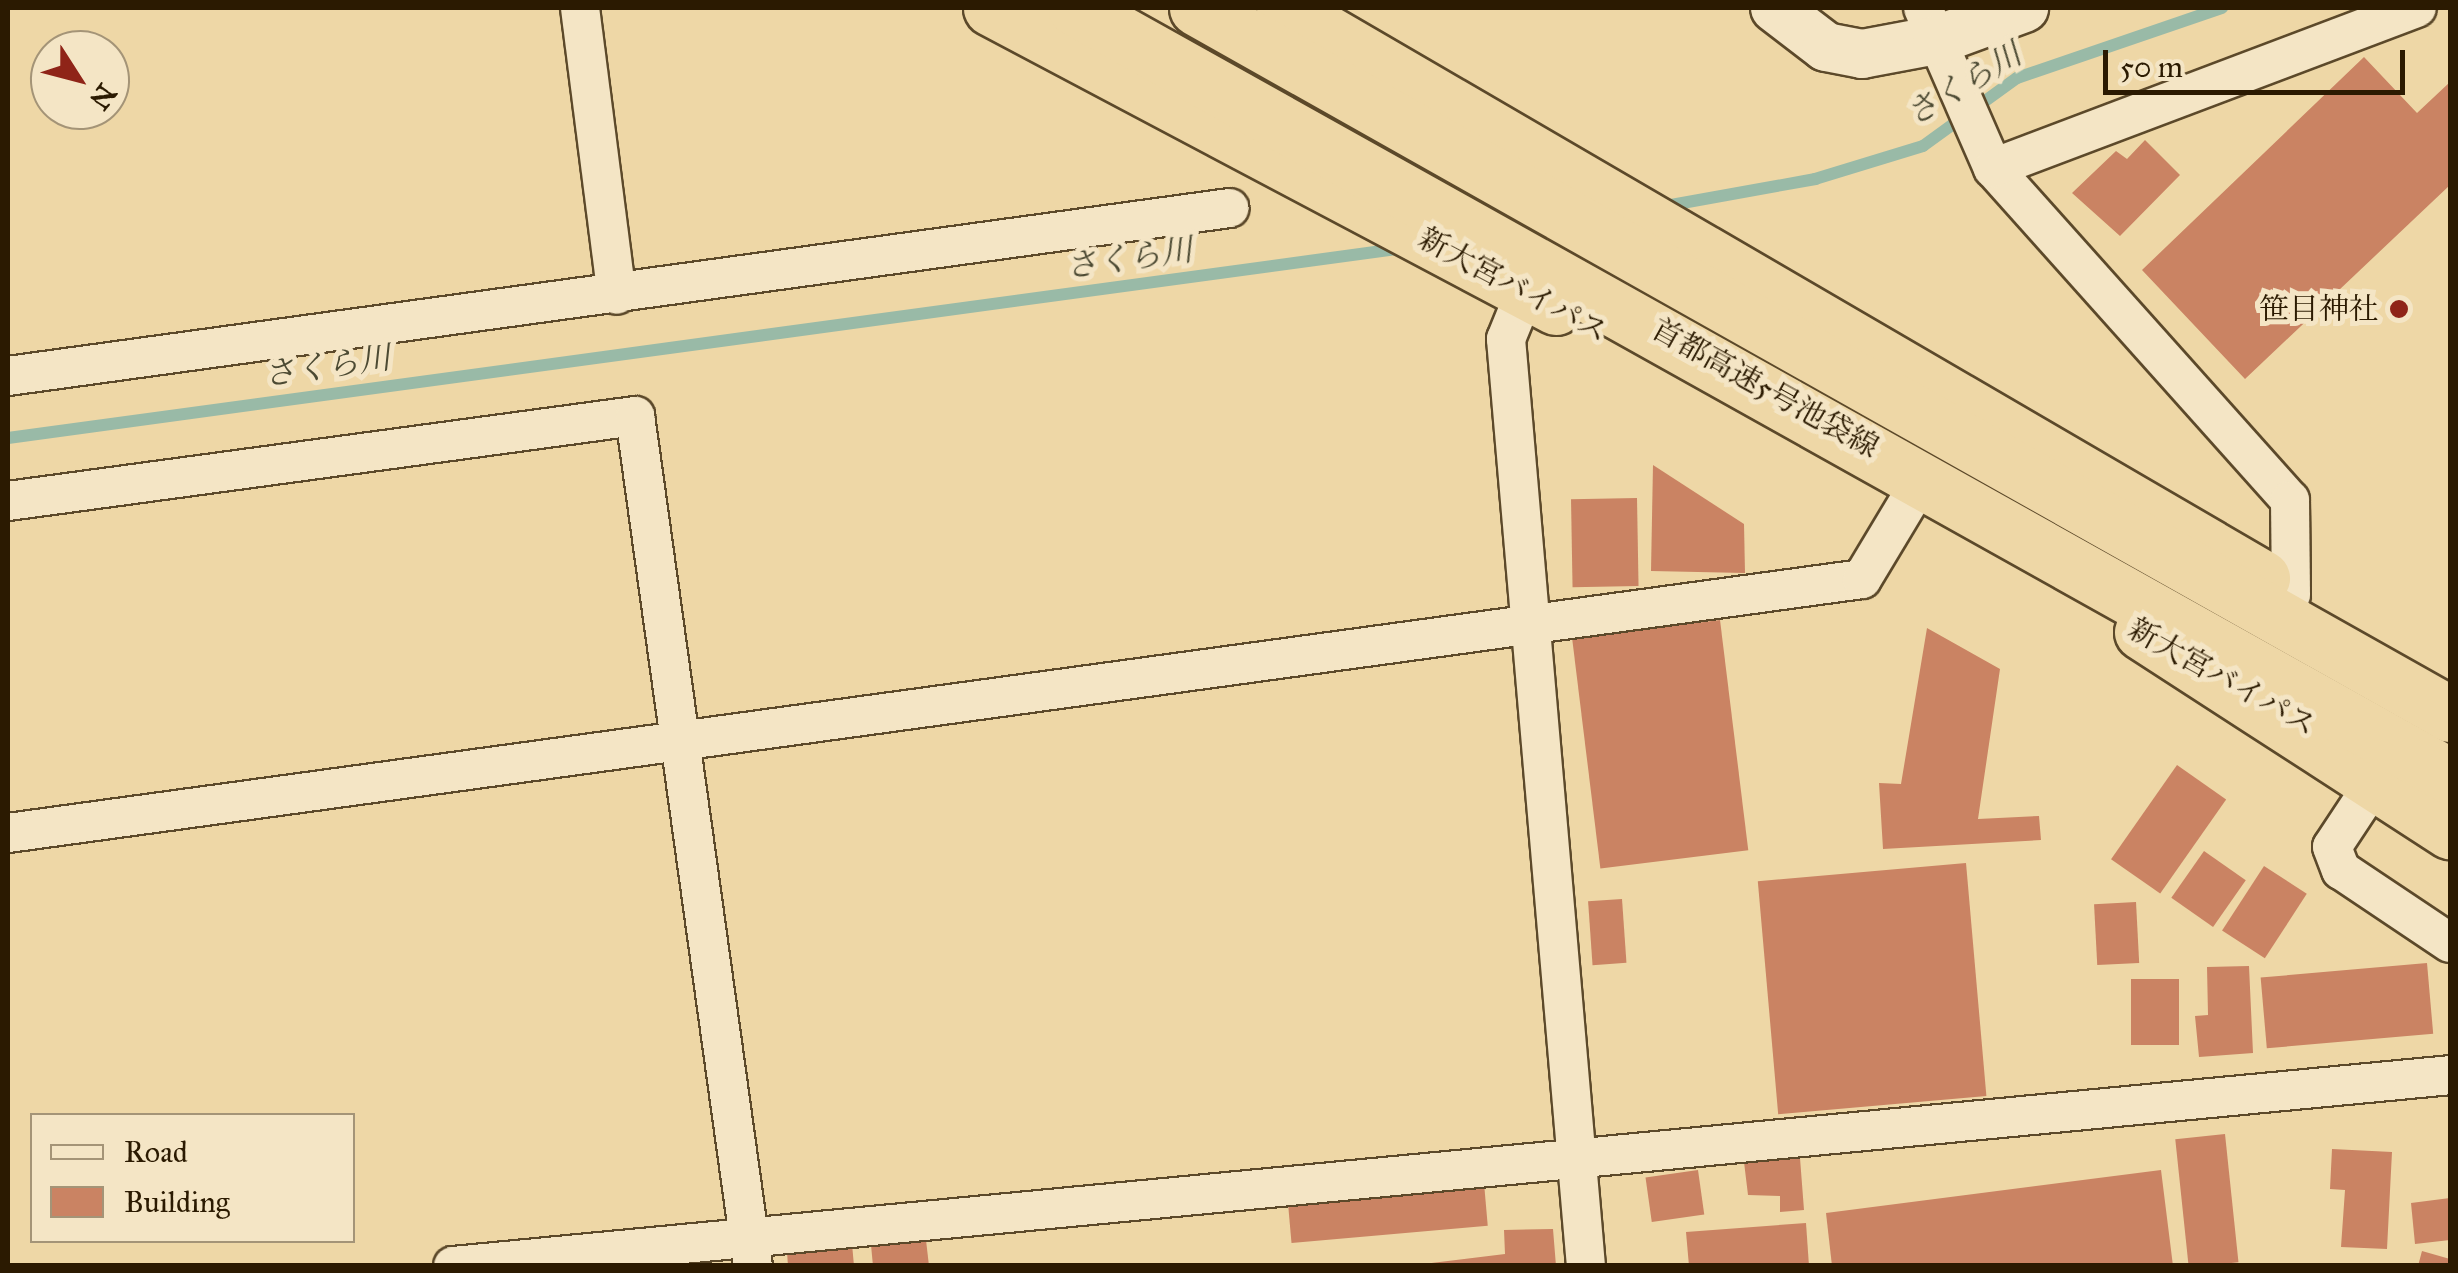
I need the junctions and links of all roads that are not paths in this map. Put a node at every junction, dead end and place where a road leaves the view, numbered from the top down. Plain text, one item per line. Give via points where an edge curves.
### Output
1 (580, 8) edge
2 (992, 8) edge
3 (1075, 8) edge
4 (1198, 8) edge
5 (1284, 8) edge
6 (1775, 8) edge
7 (2024, 8) edge
8 (2418, 8) edge
9 (1930, 24) edge
10 (1986, 152) junction
11 (1228, 208) dead end
12 (1526, 290) junction
13 (617, 295) junction
14 (8, 376) edge
15 (8, 501) edge
16 (1907, 504) junction
17 (2291, 594) junction
18 (1531, 624) junction
19 (2142, 632) junction
20 (2450, 687) edge
21 (2450, 714) edge
22 (682, 740) junction
23 (2450, 776) edge
24 (2373, 786) junction
25 (2450, 803) edge
26 (2450, 831) edge
27 (8, 834) edge
28 (2450, 943) edge
29 (2450, 1075) edge
30 (1578, 1160) junction
31 (751, 1252) edge
32 (453, 1266) edge
33 (1586, 1266) edge

1 - 13 street
2 - 12 highway, 新大宮バイパス
3 - 23 highway, 首都高速5号池袋線
4 - 21 highway, 首都高速5号池袋線
5 - 17 highway
6 - 9 street via 1844,53
7 - 9 street
8 - 10 street
9 - 10 street
10 - 17 street via 2290,500
11 - 13 street
12 - 16 highway, 新大宮バイパス
12 - 18 street via 1506,339
13 - 14 street
15 - 22 street via 634,416
16 - 18 street via 1862,579
16 - 19 highway, 新大宮バイパス
17 - 20 highway
18 - 22 street
18 - 30 street
19 - 24 highway
19 - 25 highway, 新大宮バイパス
22 - 27 street
22 - 31 street
24 - 26 highway
24 - 28 street via 2332,848 2340,870
29 - 30 street
30 - 31 street
30 - 33 street
31 - 32 street

